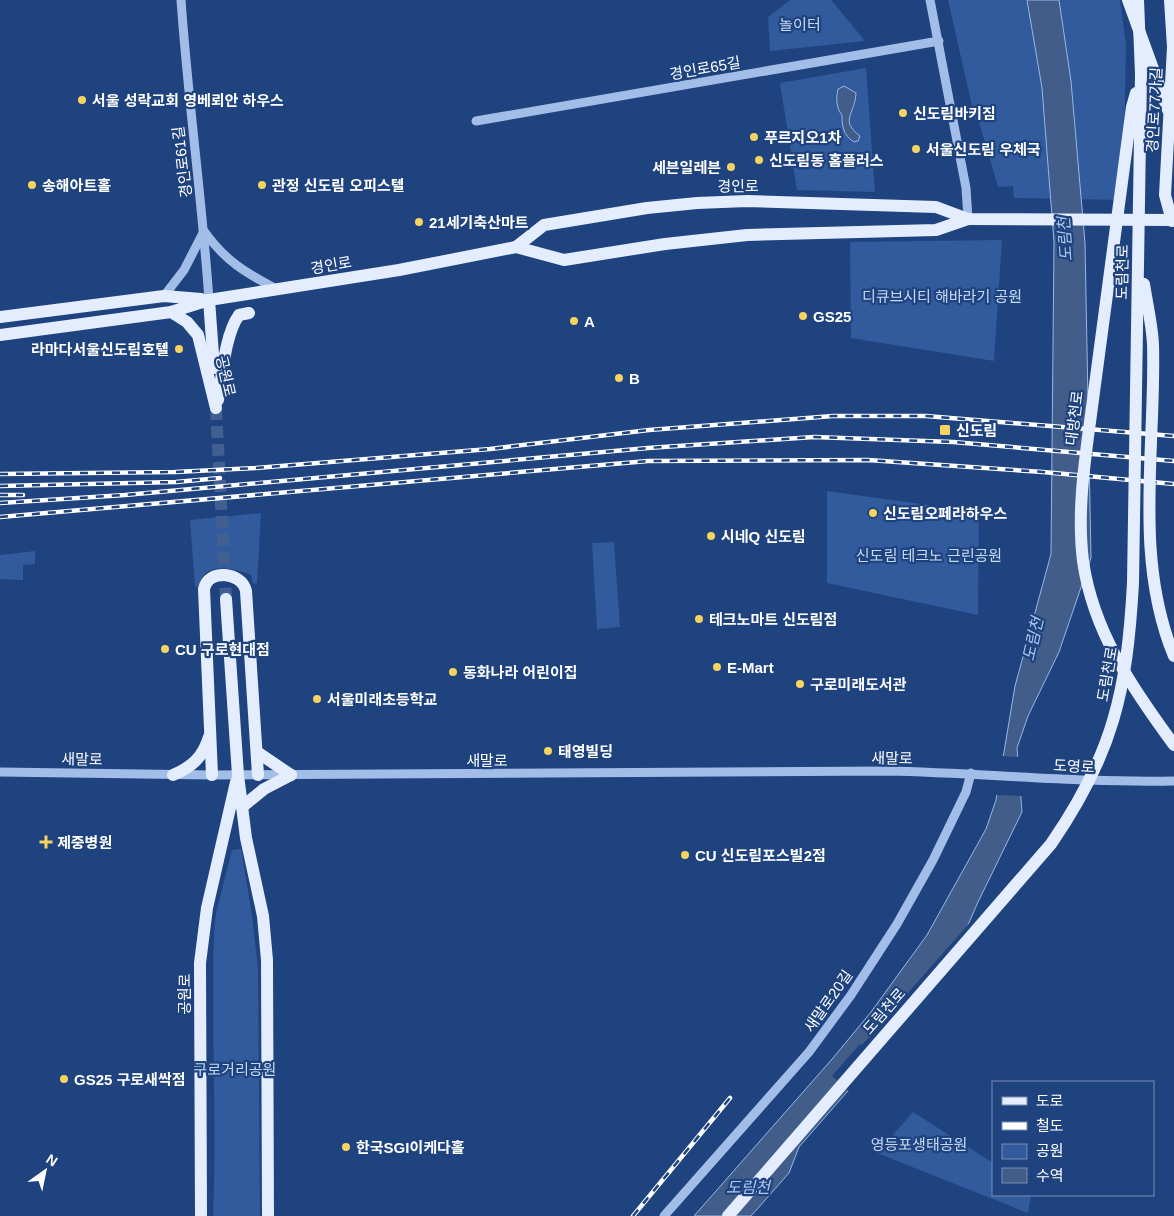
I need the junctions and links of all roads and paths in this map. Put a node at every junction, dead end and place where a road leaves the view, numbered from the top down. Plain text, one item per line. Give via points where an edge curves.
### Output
1 (181, 0) edge
2 (930, 0) edge
3 (1128, 0) edge
4 (1138, 0) edge
5 (1170, 0) edge
6 (939, 42) junction
7 (1141, 74) junction
8 (1170, 115) junction
9 (476, 121) dead end
10 (1174, 219) edge
11 (968, 220) junction
12 (204, 230) junction
13 (516, 247) junction
14 (1139, 247) junction
15 (278, 290) junction
16 (164, 296) junction
17 (209, 300) junction
18 (171, 312) junction
19 (249, 313) dead end
20 (0, 317) edge
21 (0, 335) edge
22 (216, 408) junction
23 (226, 598) tunnel mouth
24 (1174, 656) edge
25 (211, 732) junction
26 (1174, 745) edge
27 (257, 752) junction
28 (0, 772) edge
29 (972, 773) junction
30 (174, 774) junction
31 (212, 775) junction
32 (238, 775) junction
33 (258, 775) junction
34 (291, 775) junction
35 (1174, 781) edge
36 (242, 807) junction
37 (202, 1216) edge
38 (268, 1216) edge
39 (664, 1216) edge
40 (728, 1216) edge

1 - 12 street, 경인로61길
2 - 6 street
3 - 8 main road
4 - 7 main road, 도림천로, bridge
5 - 8 main road, 경인로77가길 via 1173,47
6 - 9 street, 경인로65길
6 - 11 street via 966,188
7 - 14 main road, 도림천로, bridge
7 - 26 main road, 대방천로, bridge via 1132,107 1080,520 1083,562 1107,642 1123,672
8 - 10 main road, 경인로77가길 via 1165,194
10 - 11 main road, 경인로, bridge
11 - 13 main road, 경인로 via 936,230 747,235 564,260
11 - 13 main road, 경인로 via 936,207 747,201 697,203 544,225
12 - 15 street via 230,262
12 - 16 street via 184,270
12 - 17 street, 경인로61길
13 - 15 main road, 경인로
14 - 24 main road, bridge via 1153,343 1151,548 1154,584
14 - 40 main road, 도림천로, bridge via 1130,634 1122,691 1105,749 1078,806 1051,844
15 - 17 main road, 경인로
16 - 17 main road, 경인로
16 - 20 main road, 경인로
17 - 18 main road, 경인로
17 - 22 main road
18 - 21 main road, 경인로
18 - 22 main road, 공원로 via 187,322 198,335
19 - 22 main road via 239,315 227,339
23 - 32 main road, 공원로
25 - 27 main road via 204,589 211,579 230,575 241,581 246,591
25 - 30 main road via 199,758 190,767
25 - 31 main road
27 - 33 main road
27 - 34 main road
28 - 30 street, 새말로
29 - 34 street, 새말로
29 - 35 street, 도영로 via 1091,782
29 - 39 street, 새말로20길 via 933,860 851,995 809,1052
30 - 31 street, 새말로
31 - 32 street, 새말로
32 - 33 street, 새말로
32 - 36 main road, 공원로
32 - 37 main road, 공원로 via 202,936
33 - 34 street, 새말로
34 - 36 main road via 264,789
36 - 38 main road, 공원로 via 263,916 267,960

